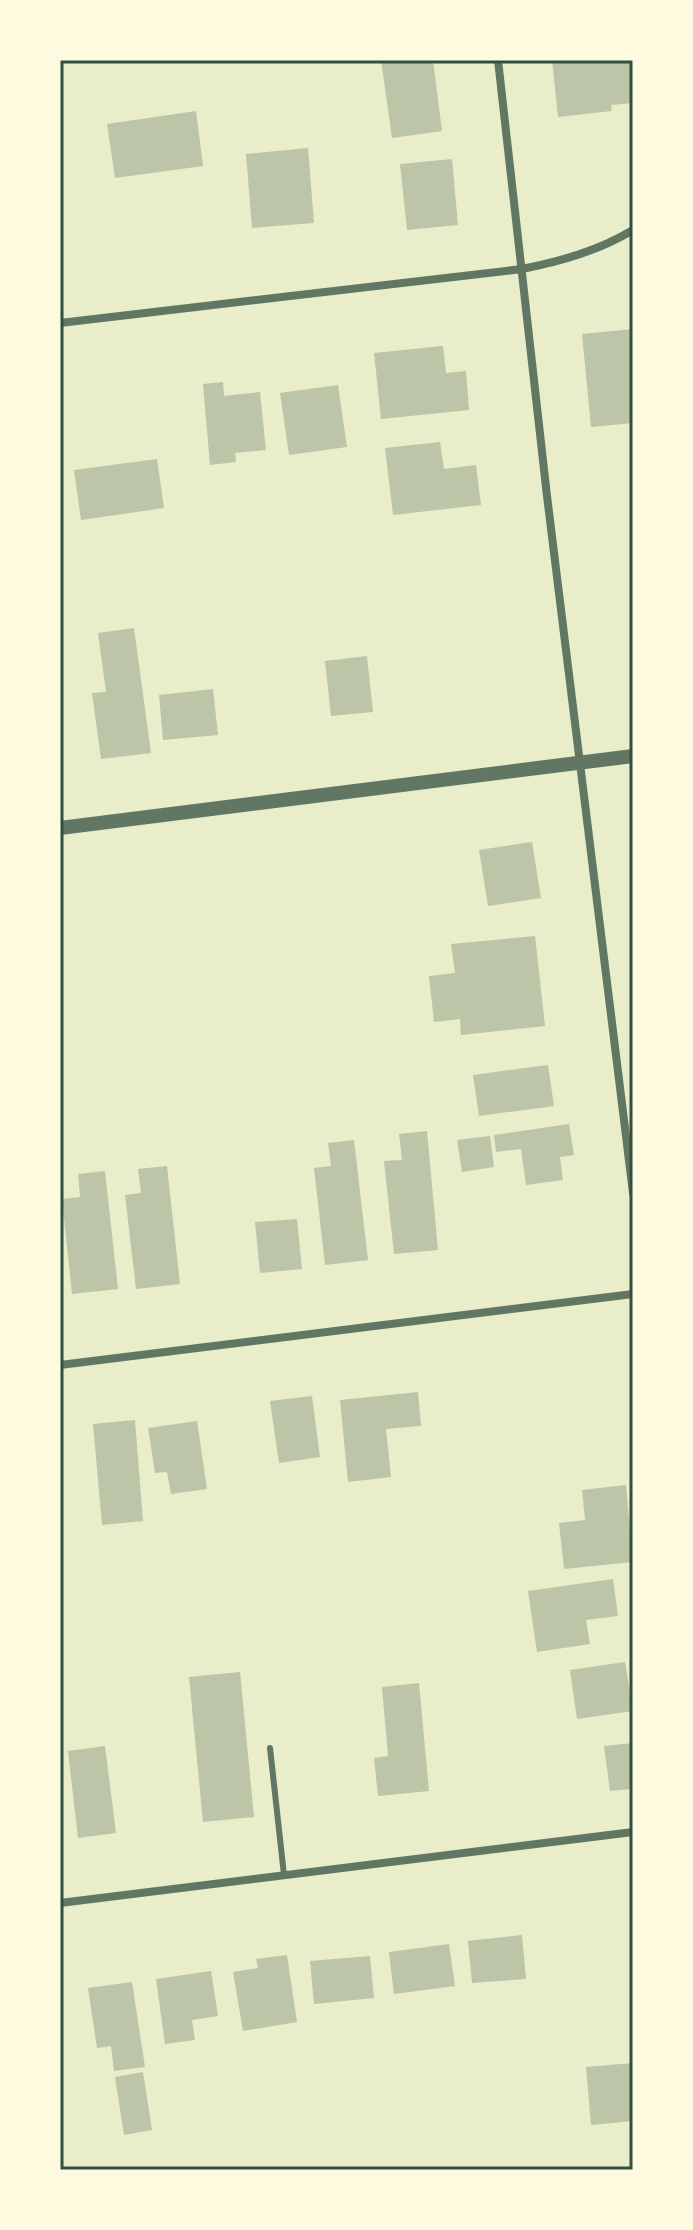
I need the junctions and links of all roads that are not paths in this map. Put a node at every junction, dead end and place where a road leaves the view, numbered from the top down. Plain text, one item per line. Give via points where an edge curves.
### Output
1 (498, 60) edge
2 (633, 230) edge
3 (522, 269) junction
4 (60, 323) edge
5 (633, 756) edge
6 (581, 763) junction
7 (60, 828) edge
8 (633, 1193) edge
9 (633, 1294) edge
10 (60, 1365) edge
11 (270, 1748) dead end
12 (633, 1832) edge
13 (284, 1875) junction
14 (60, 1903) edge

1 - 3 street
2 - 3 street via 592,251
3 - 4 street
3 - 6 street
5 - 6 street
6 - 7 street
6 - 8 street
9 - 10 street
11 - 13 lane
12 - 13 street
13 - 14 street

